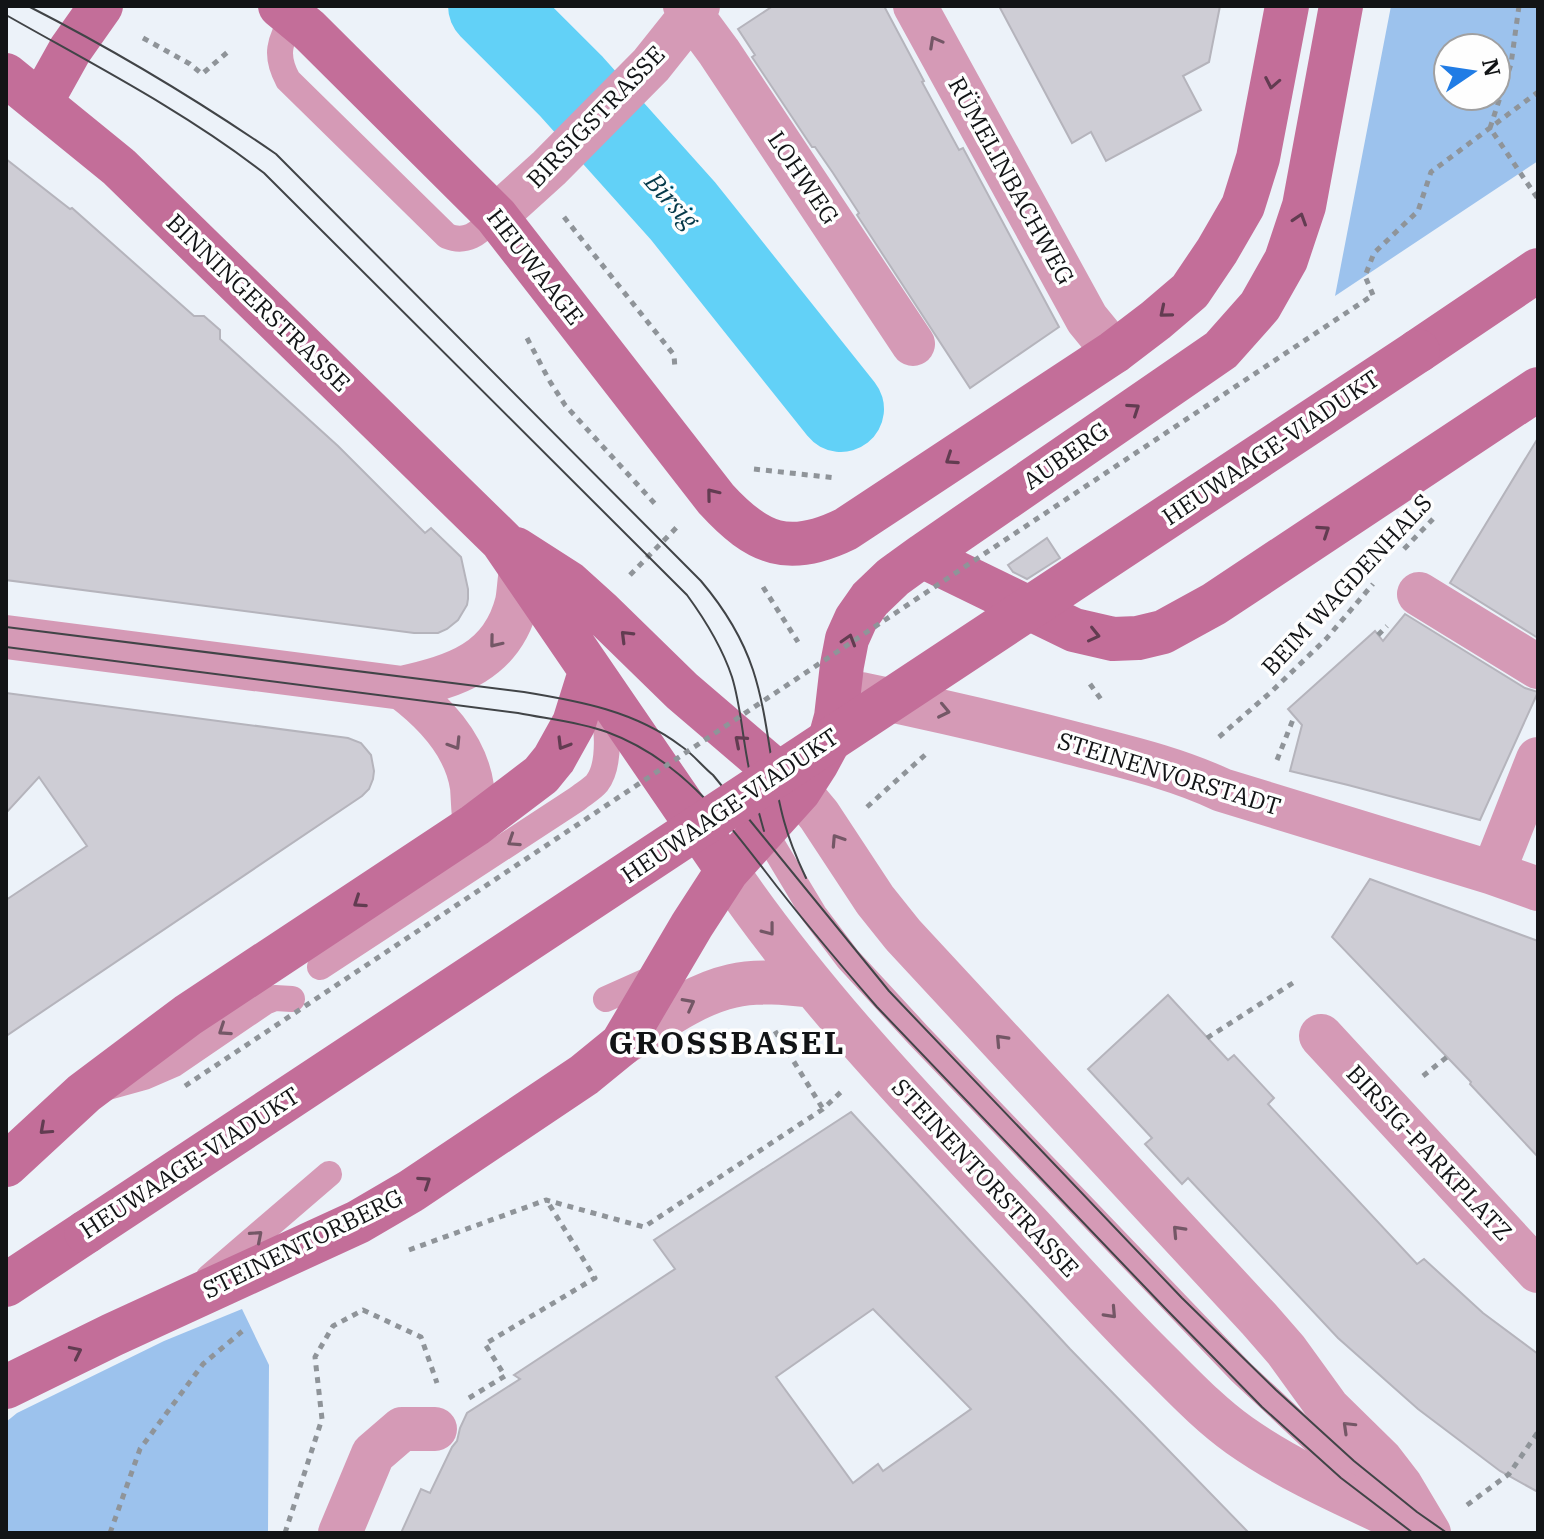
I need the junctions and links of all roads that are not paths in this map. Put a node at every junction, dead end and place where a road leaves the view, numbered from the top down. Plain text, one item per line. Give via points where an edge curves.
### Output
1 (101, 6) edge
2 (915, 6) edge
3 (1287, 6) edge
4 (1341, 6) edge
5 (691, 9) edge
6 (286, 11) edge
7 (6, 75) edge
8 (41, 102) junction
9 (496, 216) junction
10 (1538, 270) edge
11 (913, 344) dead end
12 (1114, 352) junction
13 (1538, 389) edge
14 (512, 556) junction
15 (922, 556) junction
16 (1419, 594) dead end
17 (6, 637) edge
18 (1538, 667) edge
19 (590, 672) junction
20 (826, 674) junction
21 (402, 688) junction
22 (632, 728) joint
23 (1538, 759) edge
24 (799, 791) junction
25 (475, 825) junction
26 (764, 831) junction
27 (727, 871) junction
28 (1493, 873) junction
29 (1538, 889) edge
30 (320, 967) dead end
31 (662, 974) junction
32 (813, 986) junction
33 (292, 999) dead end
34 (606, 999) dead end
35 (1321, 1036) dead end
36 (622, 1044) junction
37 (84, 1093) junction
38 (6, 1165) edge
39 (329, 1174) dead end
40 (42, 1261) junction
41 (1538, 1271) edge
42 (6, 1285) edge
43 (176, 1305) junction
44 (6, 1309) edge
45 (6, 1387) edge
46 (438, 1410) road end
47 (1436, 1527) edge
48 (340, 1533) edge

1 - 8 main road
12 -> 2 street, RÜMELINBACHWEG via 1087,319
3 -> 12 main road via 1258,158 1243,206 1190,291
15 -> 4 main road, AUBERG via 1221,350 1260,306 1286,260 1304,206
5 - 9 street, BIRSIGSTRASSE via 651,65
5 - 11 street, LOHWEG
6 - 9 main road, HEUWAAGE
7 - 8 main road, BINNINGERSTRASSE
8 - 14 main road, BINNINGERSTRASSE via 119,167
12 -> 9 main road, HEUWAAGE via 846,529 807,544 773,542 716,499
10 - 40 main road, HEUWAAGE-VIADUKT, bridge
15 -> 13 main road via 1074,630 1113,639 1163,632 1214,604
14 - 19 main road, BINNINGERSTRASSE
14 -> 21 street via 517,602 501,638 474,664
24 -> 14 main road, BINNINGERSTRASSE via 682,691 569,583 537,561
20 -> 15 main road, AUBERG via 842,665 847,639 870,599
16 - 18 street
17 - 21 street
19 - 22 main road, BINNINGERSTRASSE
19 -> 25 main road via 574,723 554,759
19 -> 30 lane via 607,732 597,783
20 - 24 main road, AUBERG via 836,717 830,739
20 -> 28 street, STEINENVORSTADT via 1179,772
21 -> 25 street via 433,714 463,757
22 - 27 main road, STEINENTORSTRASSE
23 - 28 street
24 - 26 main road, AUBERG
47 -> 24 street via 1381,1460 1328,1408 1259,1319 903,935
25 -> 37 main road via 188,1015
26 - 27 main road, AUBERG
26 - 47 lane via 848,959 1241,1372 1317,1443
27 - 31 main road, STEINENTORBERG
27 -> 32 street, STEINENTORSTRASSE
28 - 29 street, STEINENVORSTADT
31 - 34 lane
31 - 36 main road, STEINENTORBERG
36 -> 32 street, STEINENTORBERG via 686,1005 730,986
32 -> 47 street, STEINENTORSTRASSE via 875,1060 1202,1405 1298,1472
33 -> 37 lane via 265,1002 174,1064
35 - 41 street, BIRSIG-PARKPLATZ
43 -> 36 main road, STEINENTORBERG via 358,1222 411,1191
37 -> 38 main road
43 -> 39 lane
40 - 42 main road, HEUWAAGE-VIADUKT
40 - 44 main road
45 -> 43 main road, STEINENTORBERG
46 - 48 street via 402,1429 373,1454

